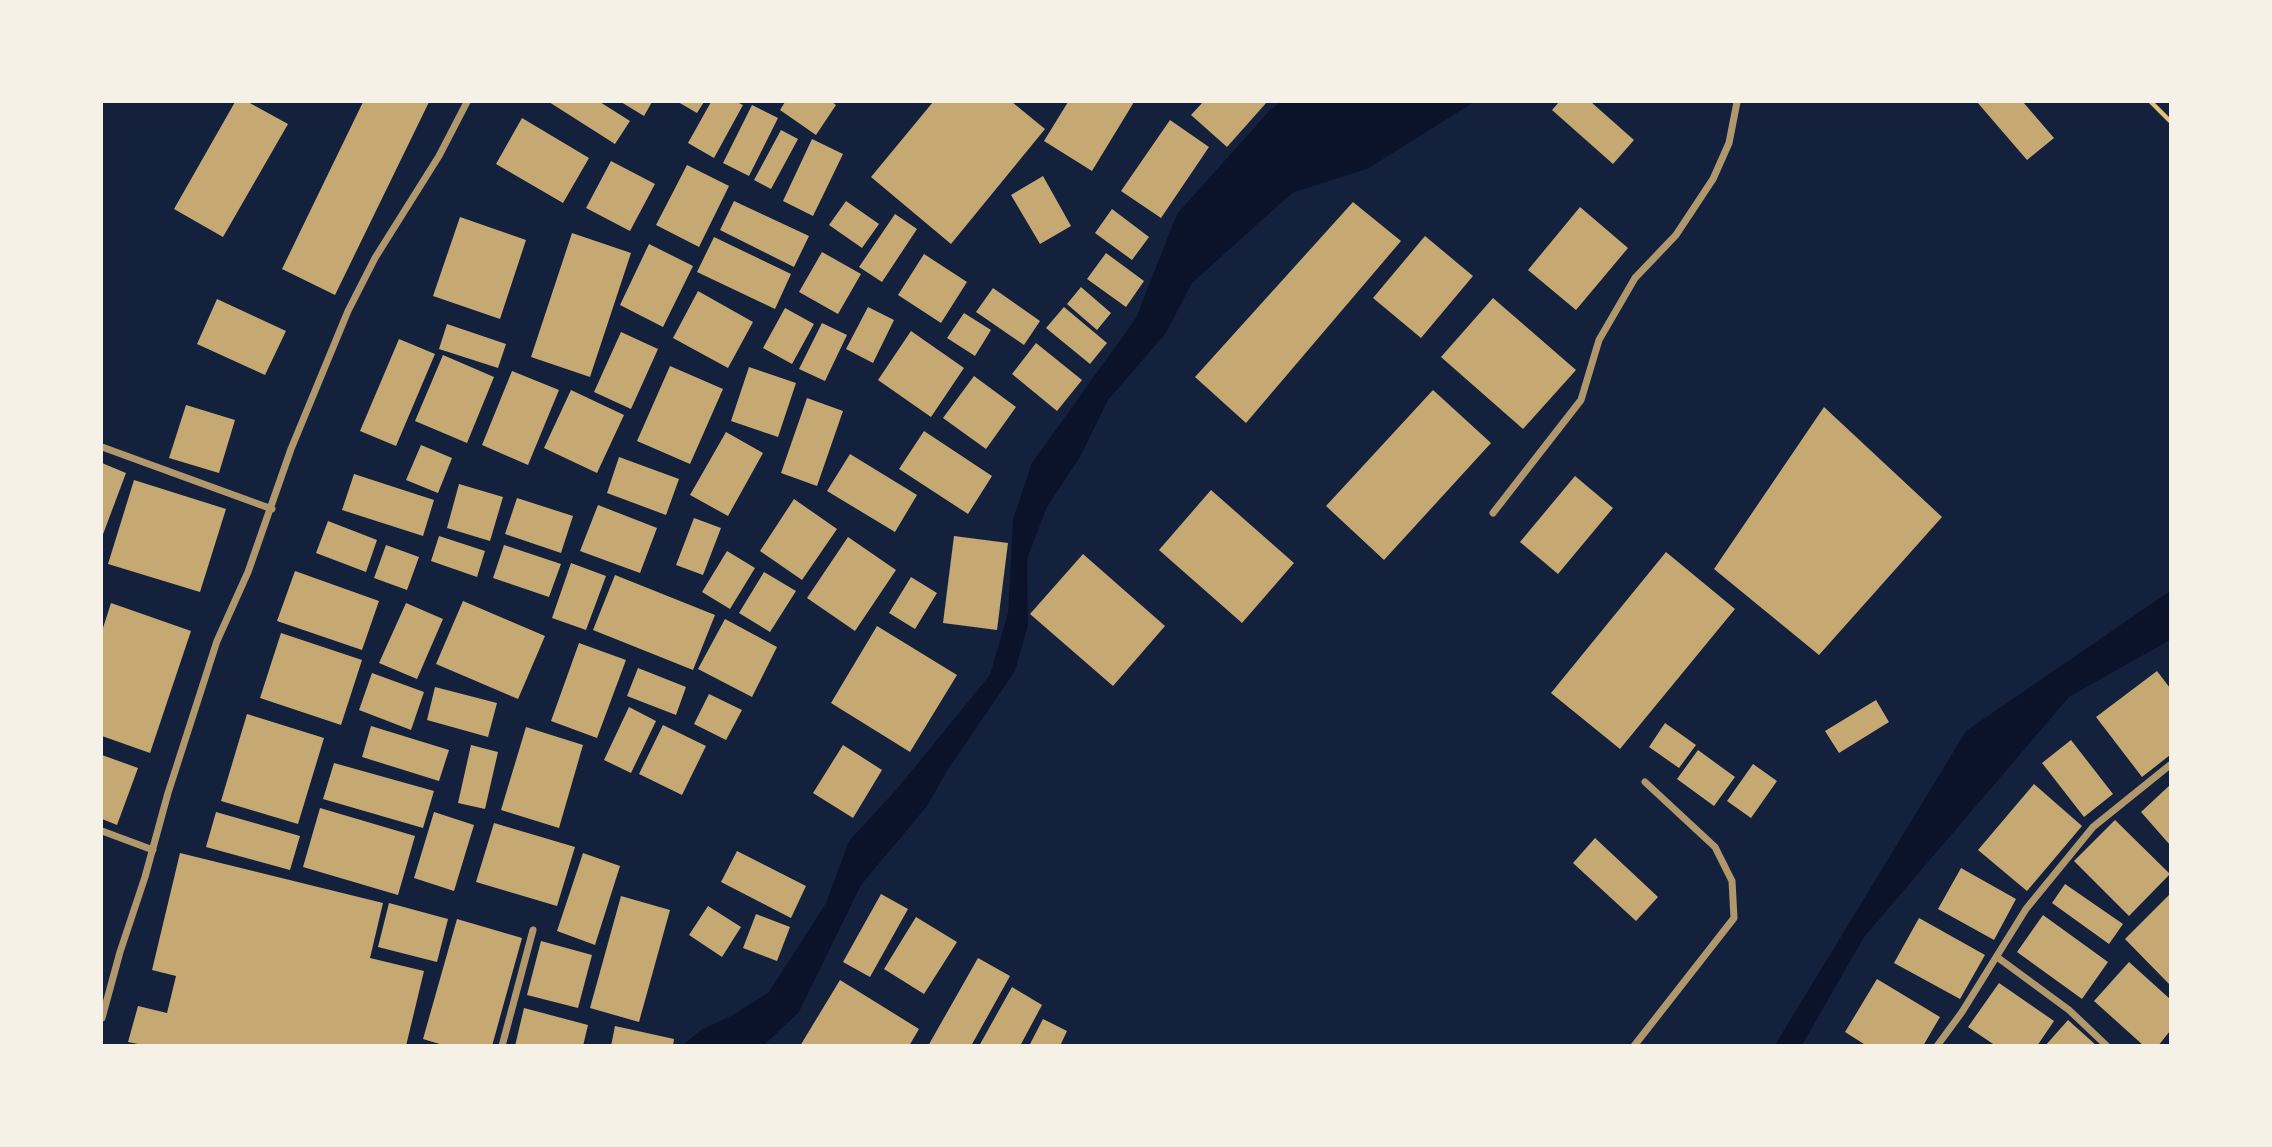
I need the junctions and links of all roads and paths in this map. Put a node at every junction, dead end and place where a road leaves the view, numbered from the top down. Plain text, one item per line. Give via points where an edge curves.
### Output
1 (467, 102) edge
2 (1737, 102) edge
3 (2151, 102) edge
4 (2171, 121) edge
5 (102, 447) edge
6 (272, 509) junction
7 (1493, 513) dead end
8 (2171, 765) edge
9 (1645, 782) dead end
10 (102, 831) edge
11 (153, 850) junction
12 (533, 930) dead end
13 (1997, 957) junction
14 (102, 1018) edge
15 (502, 1045) edge
16 (1634, 1045) edge
17 (1937, 1045) edge
18 (2107, 1045) edge

1 - 6 street via 348,312 291,449
2 - 7 street via 1729,143 1713,179 1676,235 1635,278 1599,340 1581,400
3 - 4 path
5 - 6 street
6 - 11 street via 217,641
8 - 13 street via 2093,827 2026,909
9 - 16 street via 1715,846 1732,881 1734,918
10 - 11 street
11 - 14 street
12 - 15 street
13 - 17 street
13 - 18 street via 2069,1010

